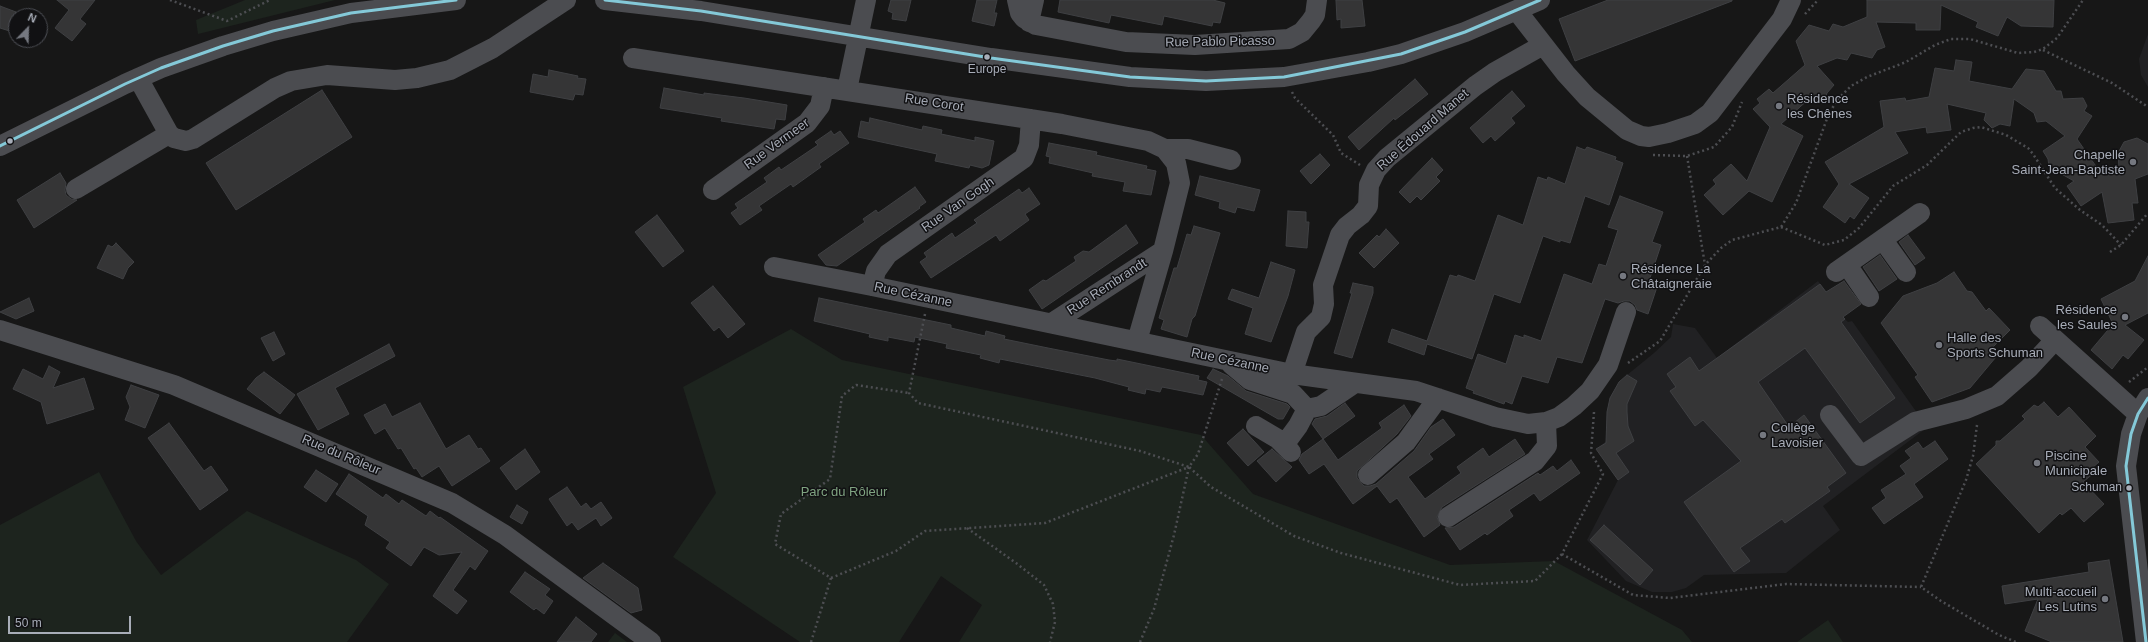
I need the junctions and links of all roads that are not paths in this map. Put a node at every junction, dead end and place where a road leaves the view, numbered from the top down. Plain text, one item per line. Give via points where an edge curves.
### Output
1 (456, 0) edge
2 (566, 0) edge
3 (605, 0) edge
4 (866, 0) edge
5 (1017, 0) edge
6 (1034, 0) edge
7 (1318, 0) edge
8 (1540, 0) edge
9 (1791, 0) edge
10 (1517, 11) junction
11 (1029, 22) junction
12 (858, 37) junction
13 (1543, 44) junction
14 (633, 58) dead end
15 (138, 78) junction
16 (824, 86) junction
17 (847, 90) junction
18 (1031, 119) junction
19 (169, 134) junction
20 (0, 146) edge
21 (1165, 149) junction
22 (1232, 160) dead end
23 (76, 189) dead end
24 (713, 190) dead end
25 (1920, 213) dead end
26 (1883, 240) junction
27 (1163, 251) junction
28 (774, 267) dead end
29 (1906, 272) dead end
30 (872, 286) junction
31 (1869, 297) dead end
32 (1626, 312) dead end
33 (1052, 323) junction
34 (2040, 326) dead end
35 (0, 330) edge
36 (2055, 340) junction
37 (1137, 341) junction
38 (1228, 361) junction
39 (1292, 374) junction
40 (1355, 383) junction
41 (1438, 398) junction
42 (2143, 406) edge
43 (1307, 409) junction
44 (1830, 415) dead end
45 (1546, 422) junction
46 (1256, 426) dead end
47 (1368, 475) dead end
48 (1448, 517) dead end
49 (2145, 602) edge
50 (651, 642) edge
51 (2146, 642) edge

1 - 15 street via 380,8 306,23 212,49
2 - 19 street via 493,48 450,70 395,80 308,76 283,84 193,139 180,140
3 - 12 street via 701,11
4 - 12 street
5 - 11 street via 1020,13
6 - 11 street
7 - 11 street, Rue Pablo Picasso via 1315,15 1308,26 1298,35 1282,41 1206,45 1137,43 1044,27
8 - 10 street
9 - 13 street via 1782,19 1710,113 1695,124 1660,136 1641,136 1628,130 1579,89
10 - 12 street via 1401,54 1351,66 1284,77 1206,81 1130,77
10 - 13 street
12 - 17 street
13 - 39 street, Rue Édouard Manet via 1475,86 1387,158 1373,174 1369,185 1368,206 1340,235 1323,285 1324,304 1321,317 1306,332
14 - 16 street, Rue Corot
15 - 19 street
15 - 20 street
16 - 17 street, Rue Corot
16 - 24 street, Rue Vermeer via 820,106 807,123
17 - 18 street, Rue Corot
18 - 21 street, Rue Corot via 1135,138
18 - 30 street, Rue Van Gogh via 1029,145 1024,158 888,254 876,271
19 - 23 street
21 - 22 street, Rue Corot via 1188,149
21 - 27 street, Rue Rembrandt via 1176,163 1180,177
25 - 26 street
26 - 29 street
26 - 31 street via 1842,269
27 - 33 street, Rue Rembrandt
27 - 37 street, Rue Rembrandt
28 - 30 street, Rue Cézanne
30 - 33 street, Rue Cézanne
32 - 45 street, Rue Cézanne via 1610,360 1596,384 1566,412
33 - 37 street, Rue Cézanne
34 - 36 street
35 - 50 street, Rue du Rôleur via 174,385 441,498 478,517 505,535
36 - 42 street via 2115,394
36 - 44 street via 2005,390 1979,404 1915,422 1861,456
37 - 38 street, Rue Cézanne
38 - 39 street, Rue Cézanne
38 - 43 street via 1250,380 1293,394
39 - 40 street, Rue Cézanne
40 - 41 street, Rue Cézanne via 1395,387
40 - 43 street via 1321,406
41 - 45 street, Rue Cézanne via 1518,423
41 - 47 street via 1406,442
42 - 49 street via 2128,445 2126,466
43 - 46 street via 1287,449 1274,436
45 - 48 street via 1547,446 1535,461
49 - 51 street

